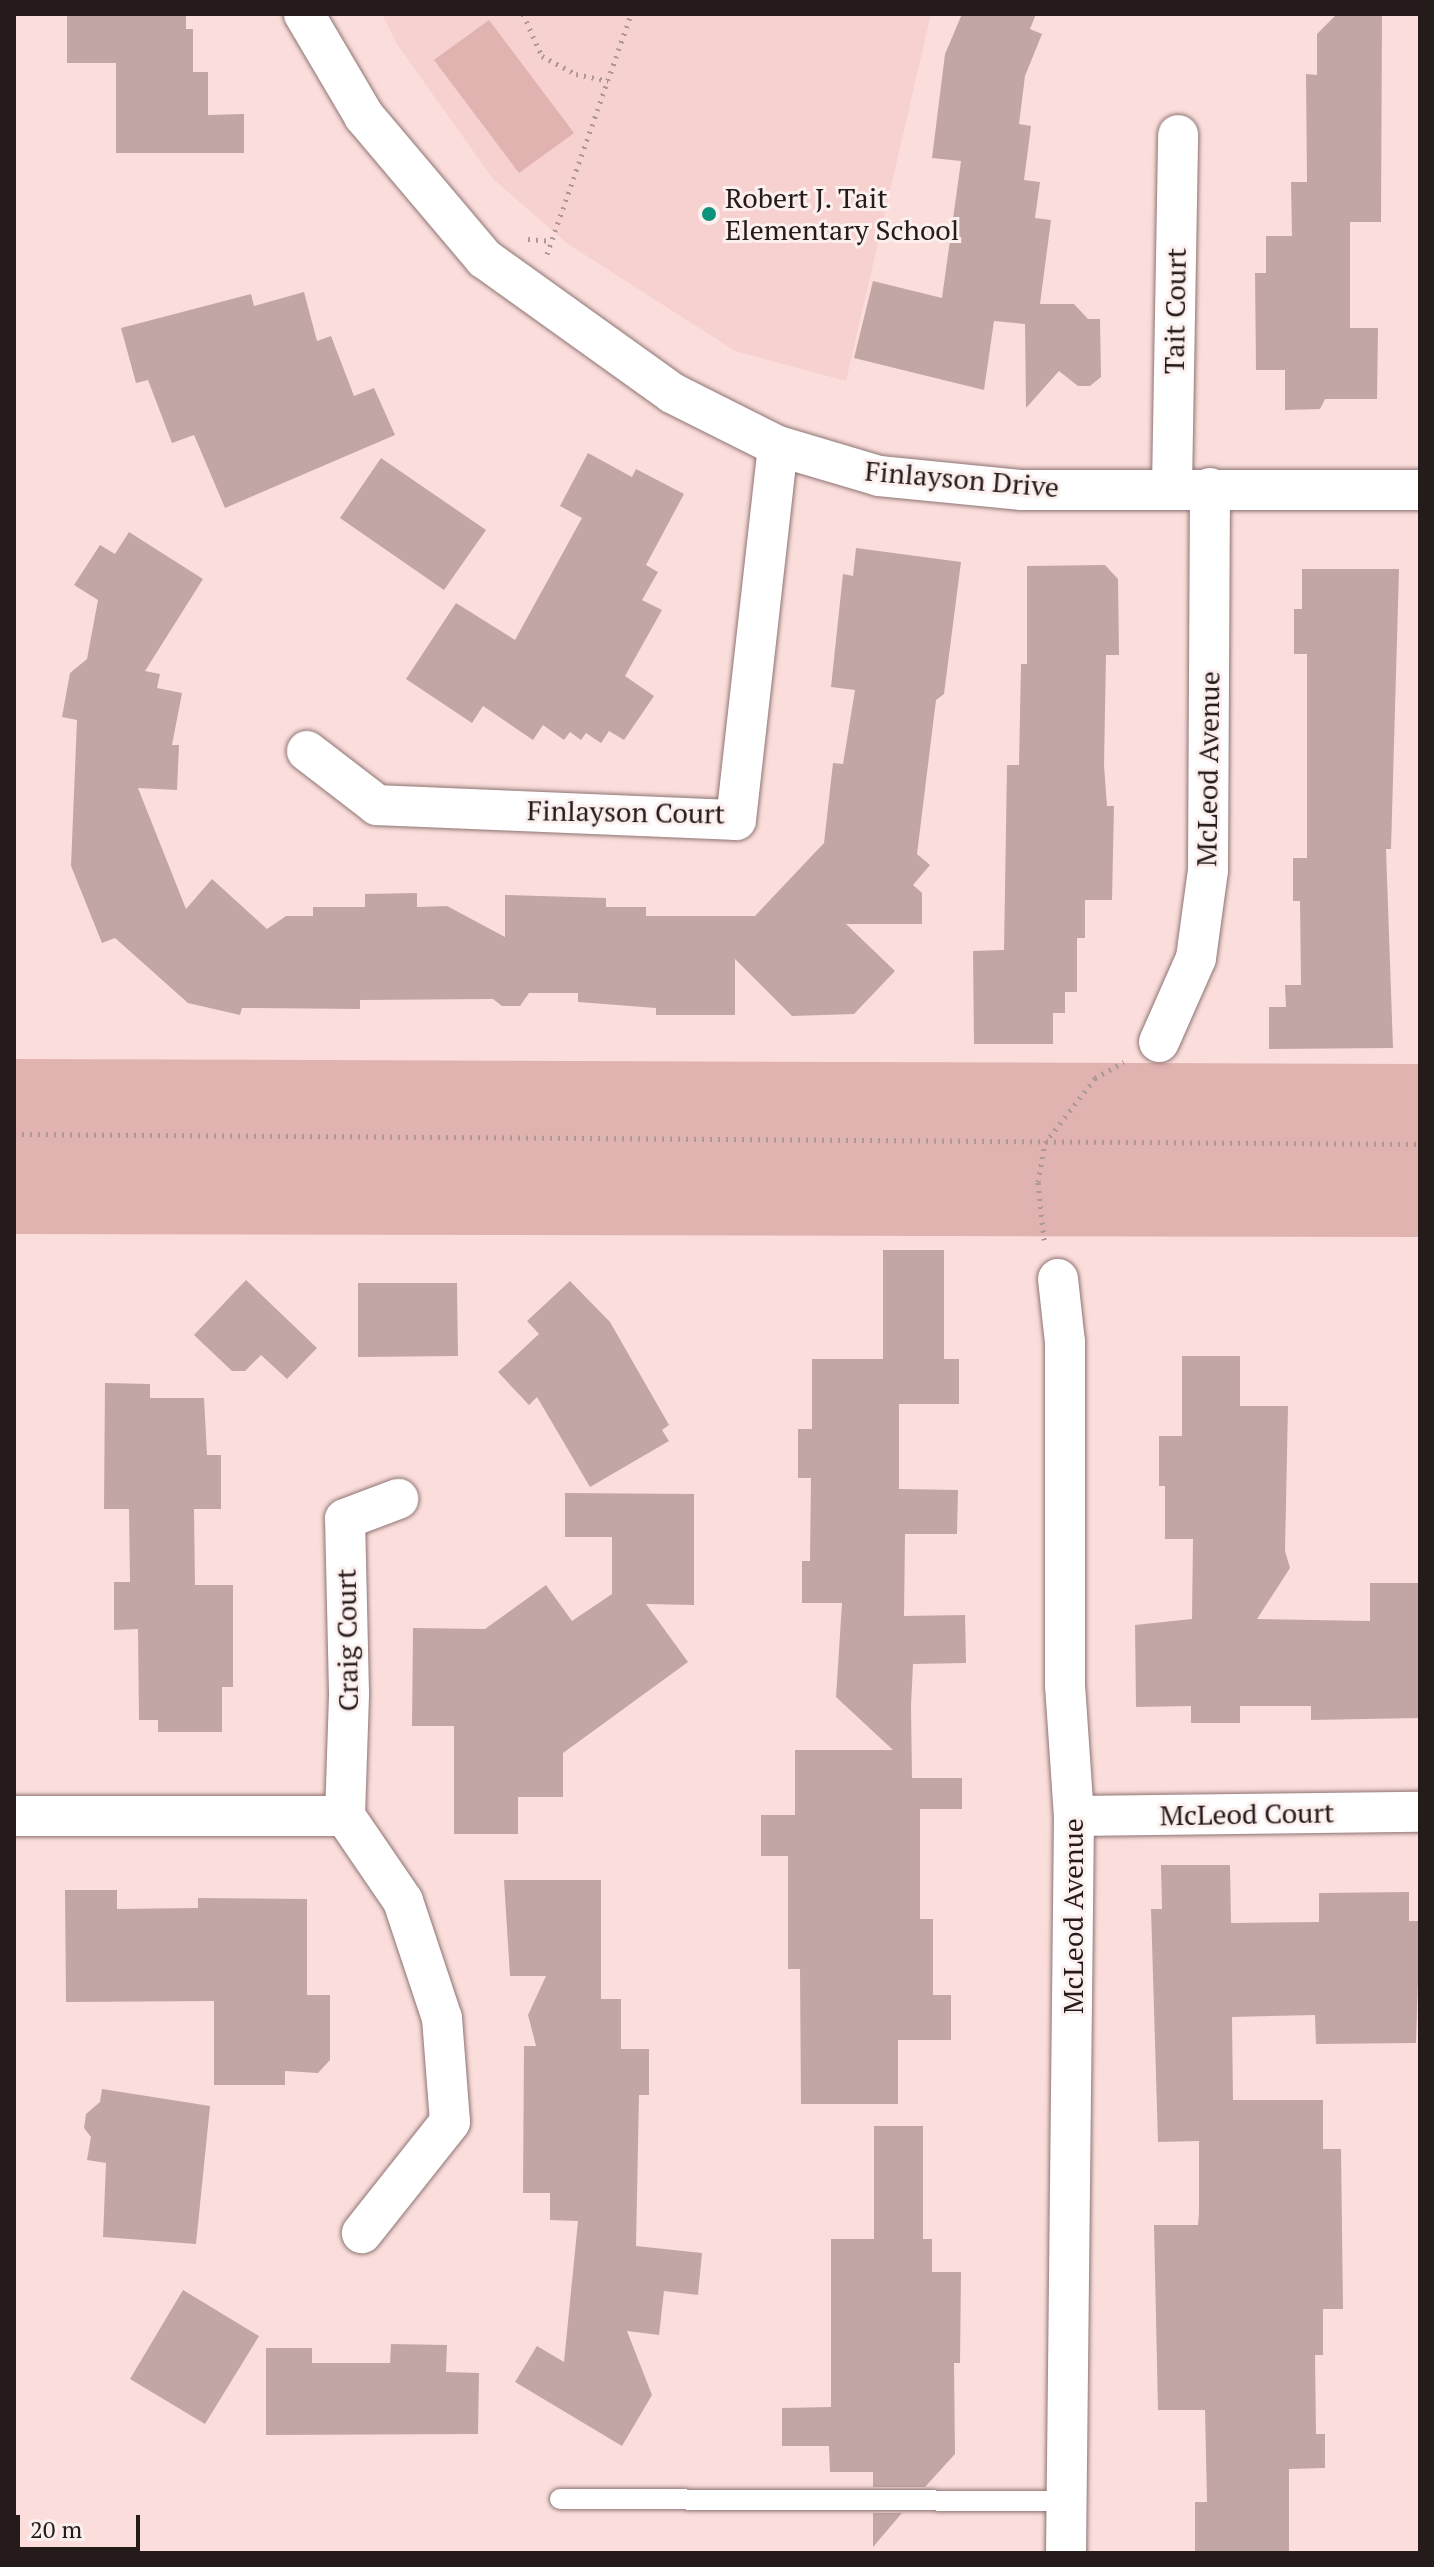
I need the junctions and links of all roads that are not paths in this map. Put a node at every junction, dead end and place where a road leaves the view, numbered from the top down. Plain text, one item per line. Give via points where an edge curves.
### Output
1 (304, 14) edge
2 (1178, 135) dead end
3 (778, 446) junction
4 (1191, 487) junction
5 (1420, 490) edge
6 (307, 751) dead end
7 (1159, 1042) road end
8 (1058, 1279) road end
9 (398, 1499) dead end
10 (1420, 1812) edge
11 (14, 1816) edge
12 (345, 1816) junction
13 (1074, 1816) junction
14 (362, 2233) dead end
15 (560, 2499) dead end
16 (1069, 2501) junction
17 (1066, 2553) edge

1 - 3 street, Finlayson Drive via 364,116 485,259 672,393
2 - 4 street, Tait Court
3 - 4 street, Finlayson Drive via 879,476 1022,490
3 - 6 street, Finlayson Court via 736,820 377,805
4 - 5 street, Finlayson Drive
4 - 7 street, McLeod Avenue via 1208,870 1196,958
8 - 13 street, McLeod Avenue via 1065,1342 1065,1685
9 - 12 street, Craig Court via 345,1519
10 - 13 street, McLeod Court
11 - 12 street
12 - 14 street via 403,1901 442,2018 450,2122
13 - 16 street, McLeod Avenue
15 - 16 lane
16 - 17 street, McLeod Avenue

